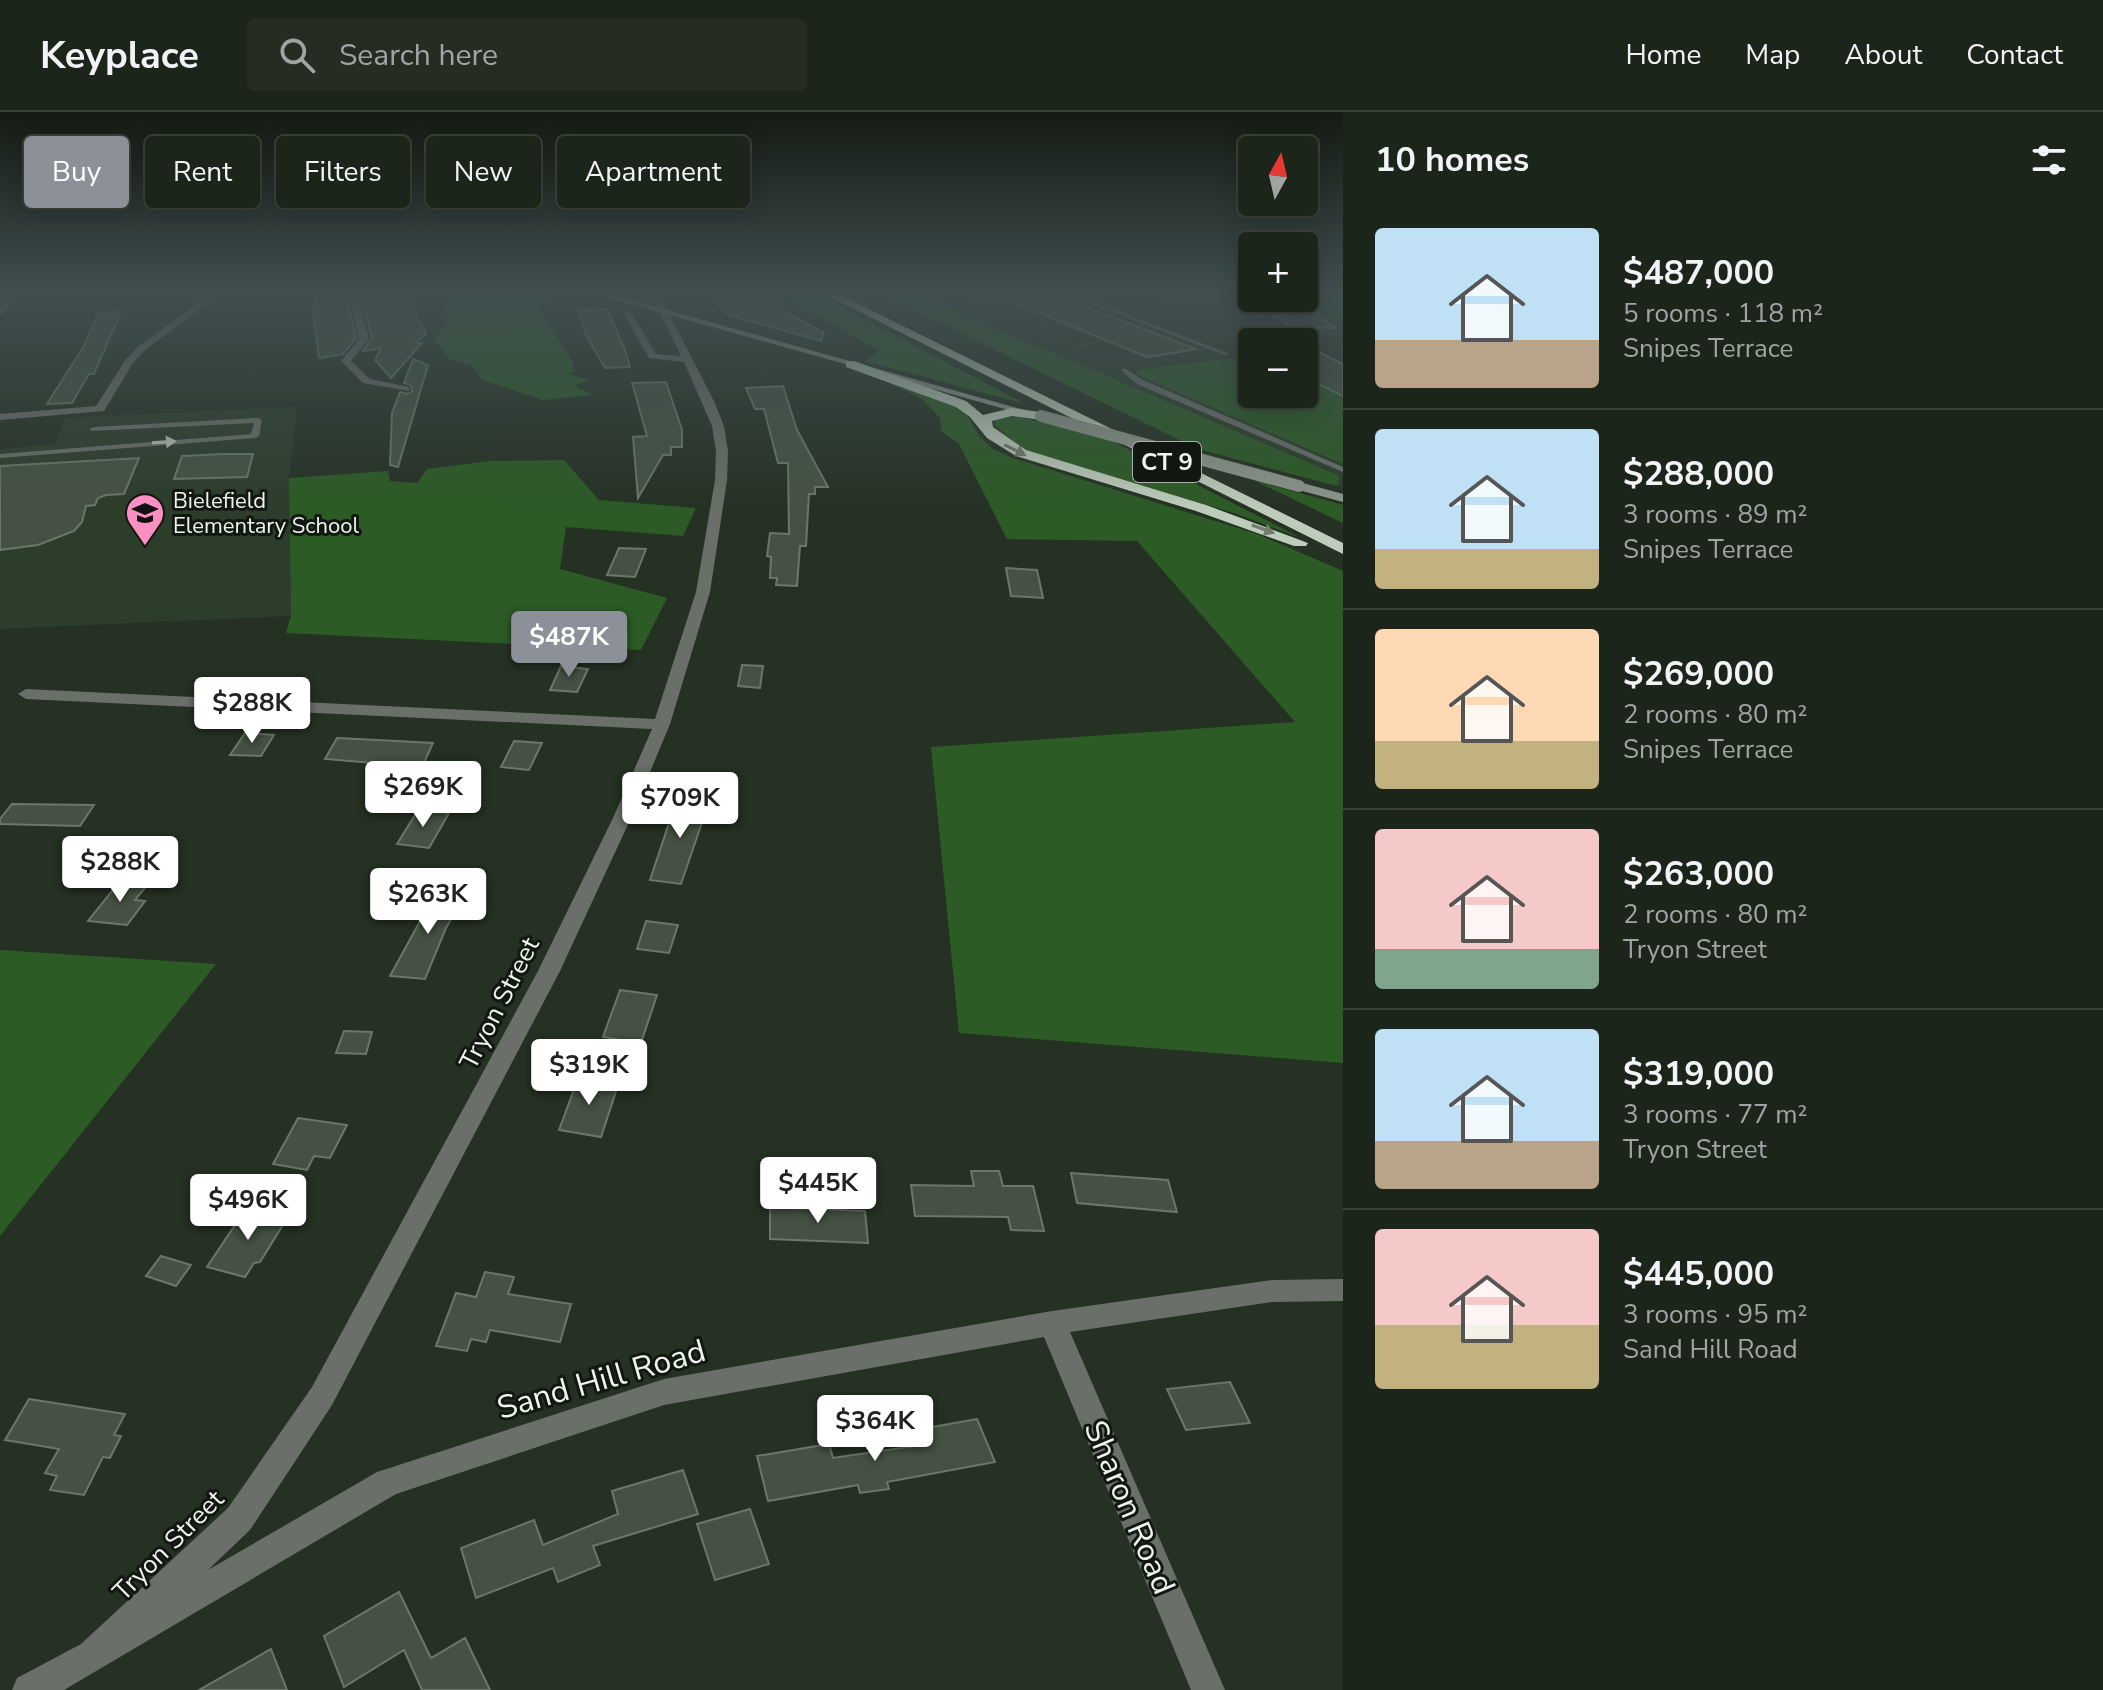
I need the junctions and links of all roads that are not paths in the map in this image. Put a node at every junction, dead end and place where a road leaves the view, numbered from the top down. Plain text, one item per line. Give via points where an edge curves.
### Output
1 (127, 364) edge
2 (349, 364) edge
3 (689, 364) edge
4 (850, 364) joint
5 (969, 364) edge
6 (992, 364) edge
7 (1124, 370) dead end
8 (405, 389) dead end
9 (100, 409) junction
10 (1041, 416) junction
11 (0, 417) edge
12 (986, 428) junction
13 (94, 429) junction
14 (87, 447) junction
15 (0, 456) edge
16 (1343, 470) edge
17 (1343, 498) edge
18 (1343, 534) edge
19 (1343, 549) edge
20 (1343, 562) edge
21 (26, 694) dead end
22 (662, 724) junction
23 (1343, 1290) edge
24 (1052, 1323) junction
25 (93, 1656) junction
26 (29, 1690) edge
27 (1208, 1690) edge

1 - 9 street
2 - 8 street via 367,381
3 - 22 street, Tryon Street via 718,426 721,480 703,592
4 - 10 main road
4 - 12 highway via 961,404
5 - 19 highway, CT 9
6 - 18 highway, CT 9
7 - 16 lane via 1140,382
9 - 11 street
9 - 13 lane
10 - 12 highway via 992,415 985,420
10 - 17 main road, bridge
12 -> 20 highway via 1009,447 1038,460 1234,518
13 - 14 lane
14 -> 13 lane via 255,436 258,420
14 - 15 lane
21 - 22 street
22 - 25 street, Tryon Street via 549,971 322,1396 239,1519
23 - 24 street, Sand Hill Road via 1272,1291
24 - 25 street, Sand Hill Road via 664,1392 388,1482
24 - 27 street, Sharon Road
25 - 26 street, Sand Hill Road

